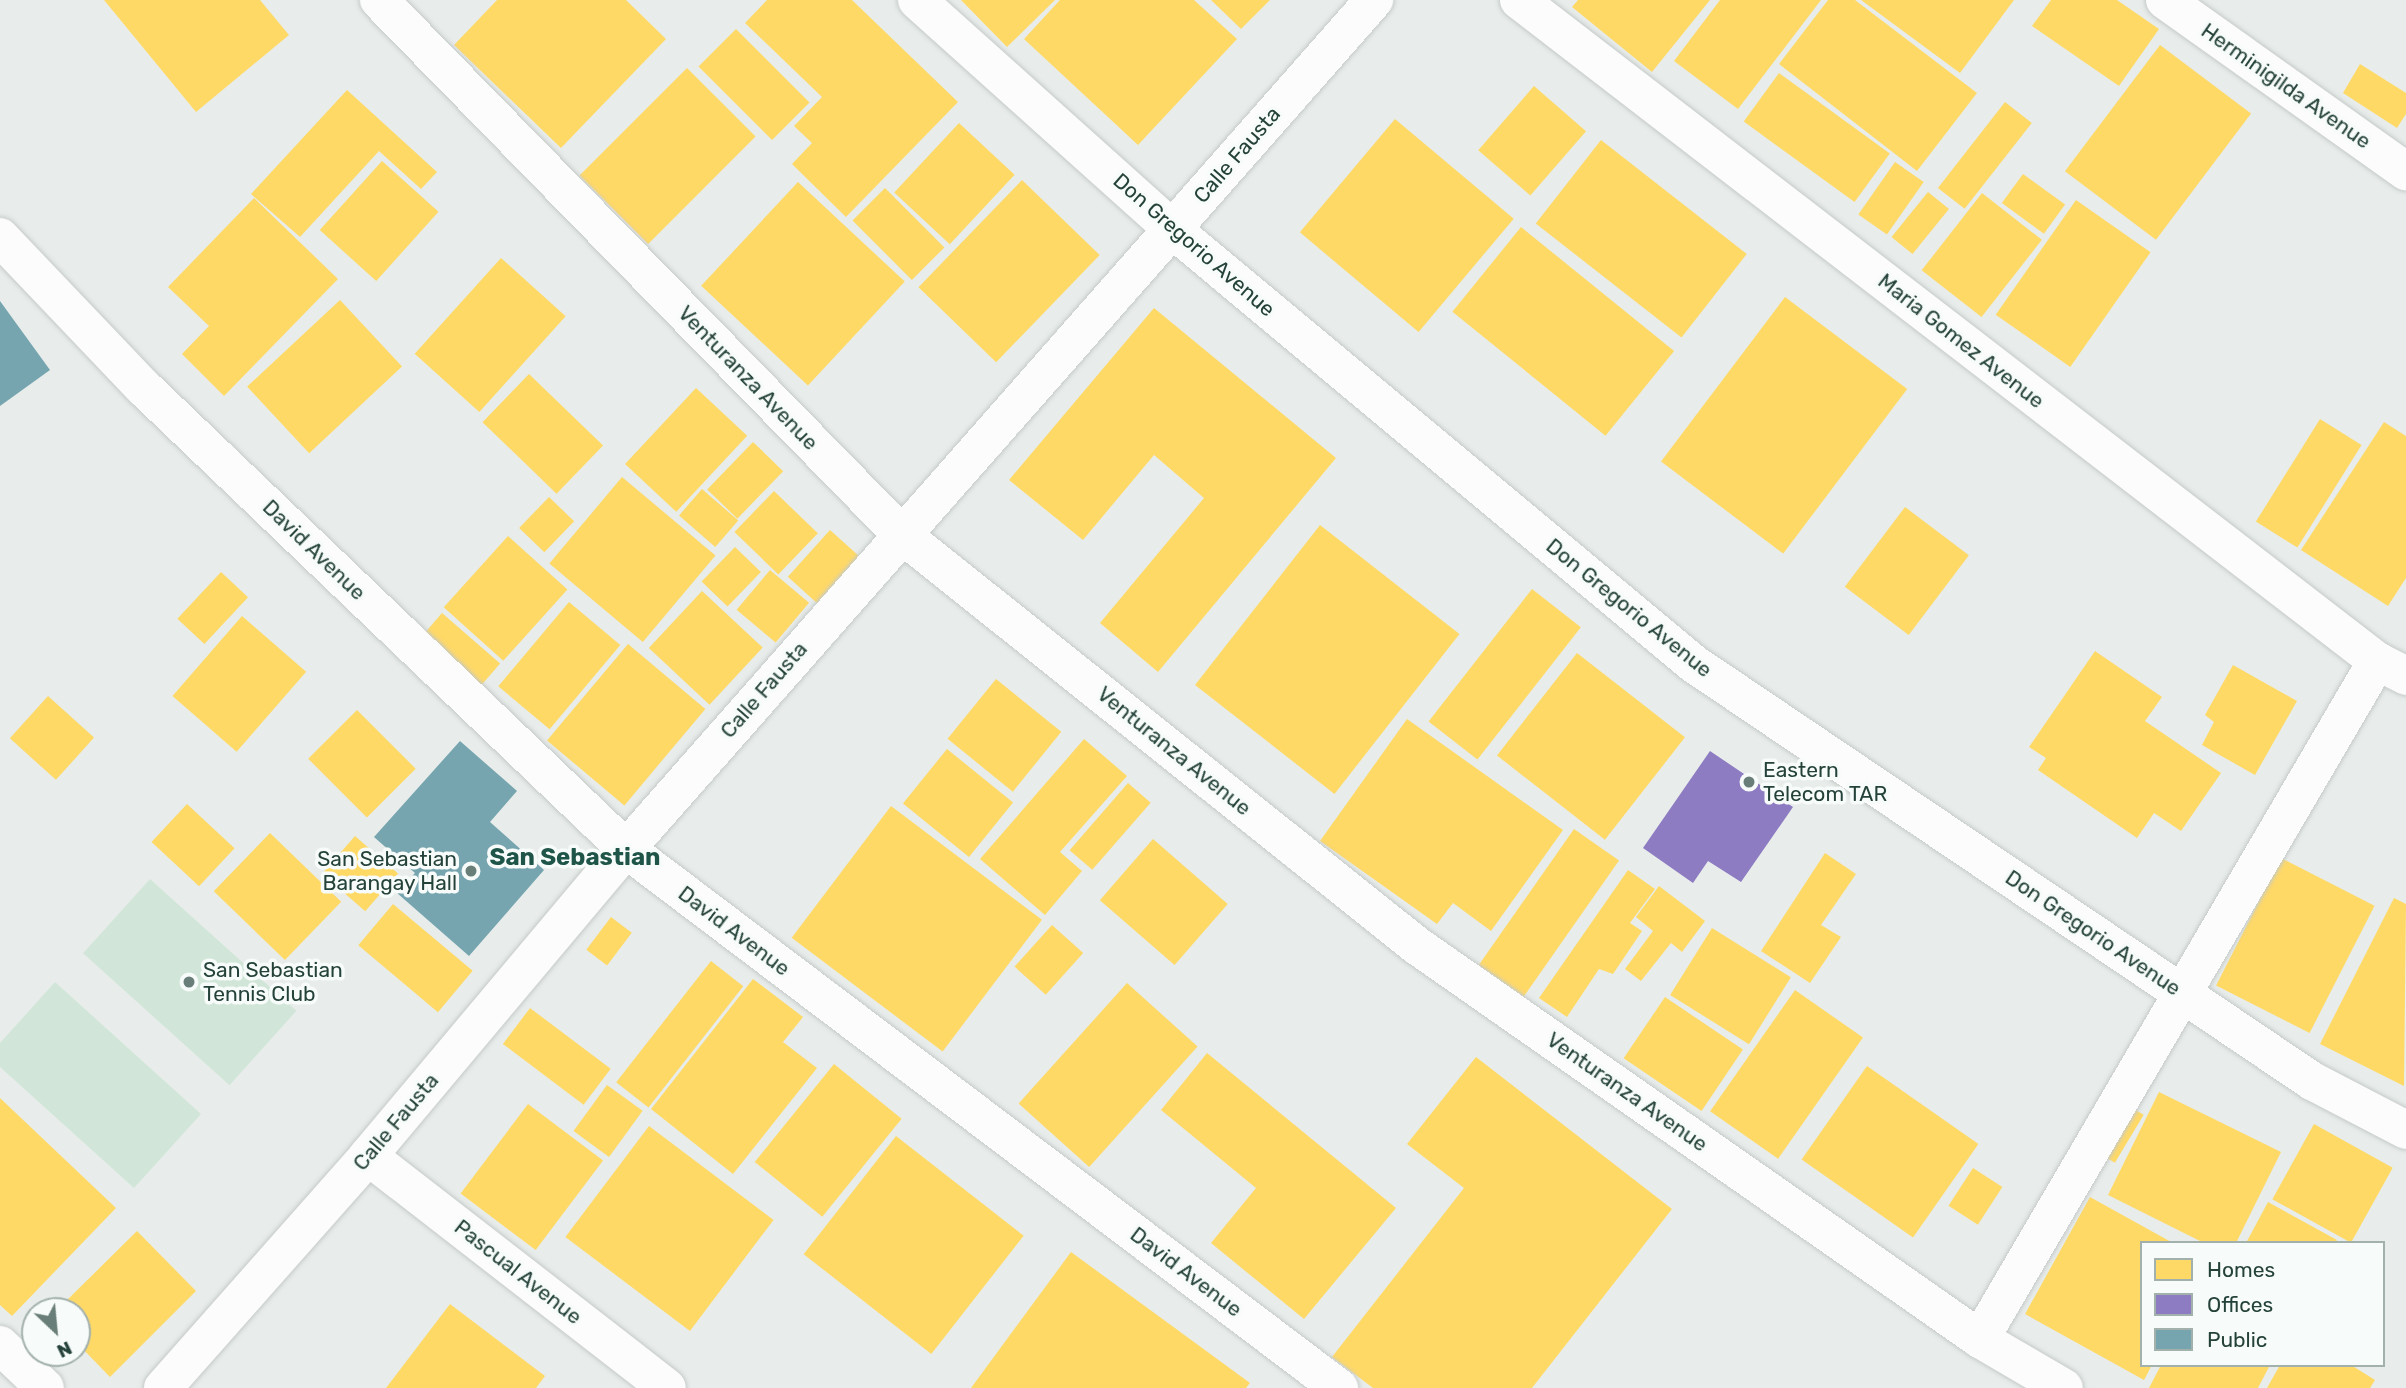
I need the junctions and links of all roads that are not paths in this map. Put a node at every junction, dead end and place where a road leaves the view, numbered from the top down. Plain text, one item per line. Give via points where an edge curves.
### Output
1 (379, 0) edge
2 (918, 0) edge
3 (1374, 0) edge
4 (1519, 0) edge
5 (2165, 0) edge
6 (2406, 171) edge
7 (1172, 229) junction
8 (0, 237) edge
9 (901, 534) junction
10 (2391, 669) edge
11 (626, 849) junction
12 (2183, 994) junction
13 (2406, 1130) edge
14 (368, 1156) junction
15 (1980, 1339) junction
16 (0, 1345) edge
17 (46, 1388) edge
18 (163, 1388) edge
19 (667, 1388) edge
20 (1339, 1388) edge
21 (2064, 1388) edge

1 - 9 street, Venturanza Avenue
2 - 7 street, Don Gregorio Avenue
3 - 7 street, Calle Fausta
4 - 10 street, Maria Gomez Avenue
5 - 6 street, Herminigilda Avenue
7 - 9 street, Calle Fausta
7 - 12 street, Don Gregorio Avenue via 1694,664
8 - 11 street, David Avenue via 144,388
9 - 11 street, Calle Fausta
9 - 15 street, Venturanza Avenue via 1416,945
10 - 12 street
11 - 14 street, Calle Fausta
11 - 20 street, David Avenue
12 - 13 street, Don Gregorio Avenue via 2312,1081
12 - 15 street
14 - 18 street, Calle Fausta
14 - 19 street, Pascual Avenue
15 - 21 street, Venturanza Avenue
16 - 17 street

